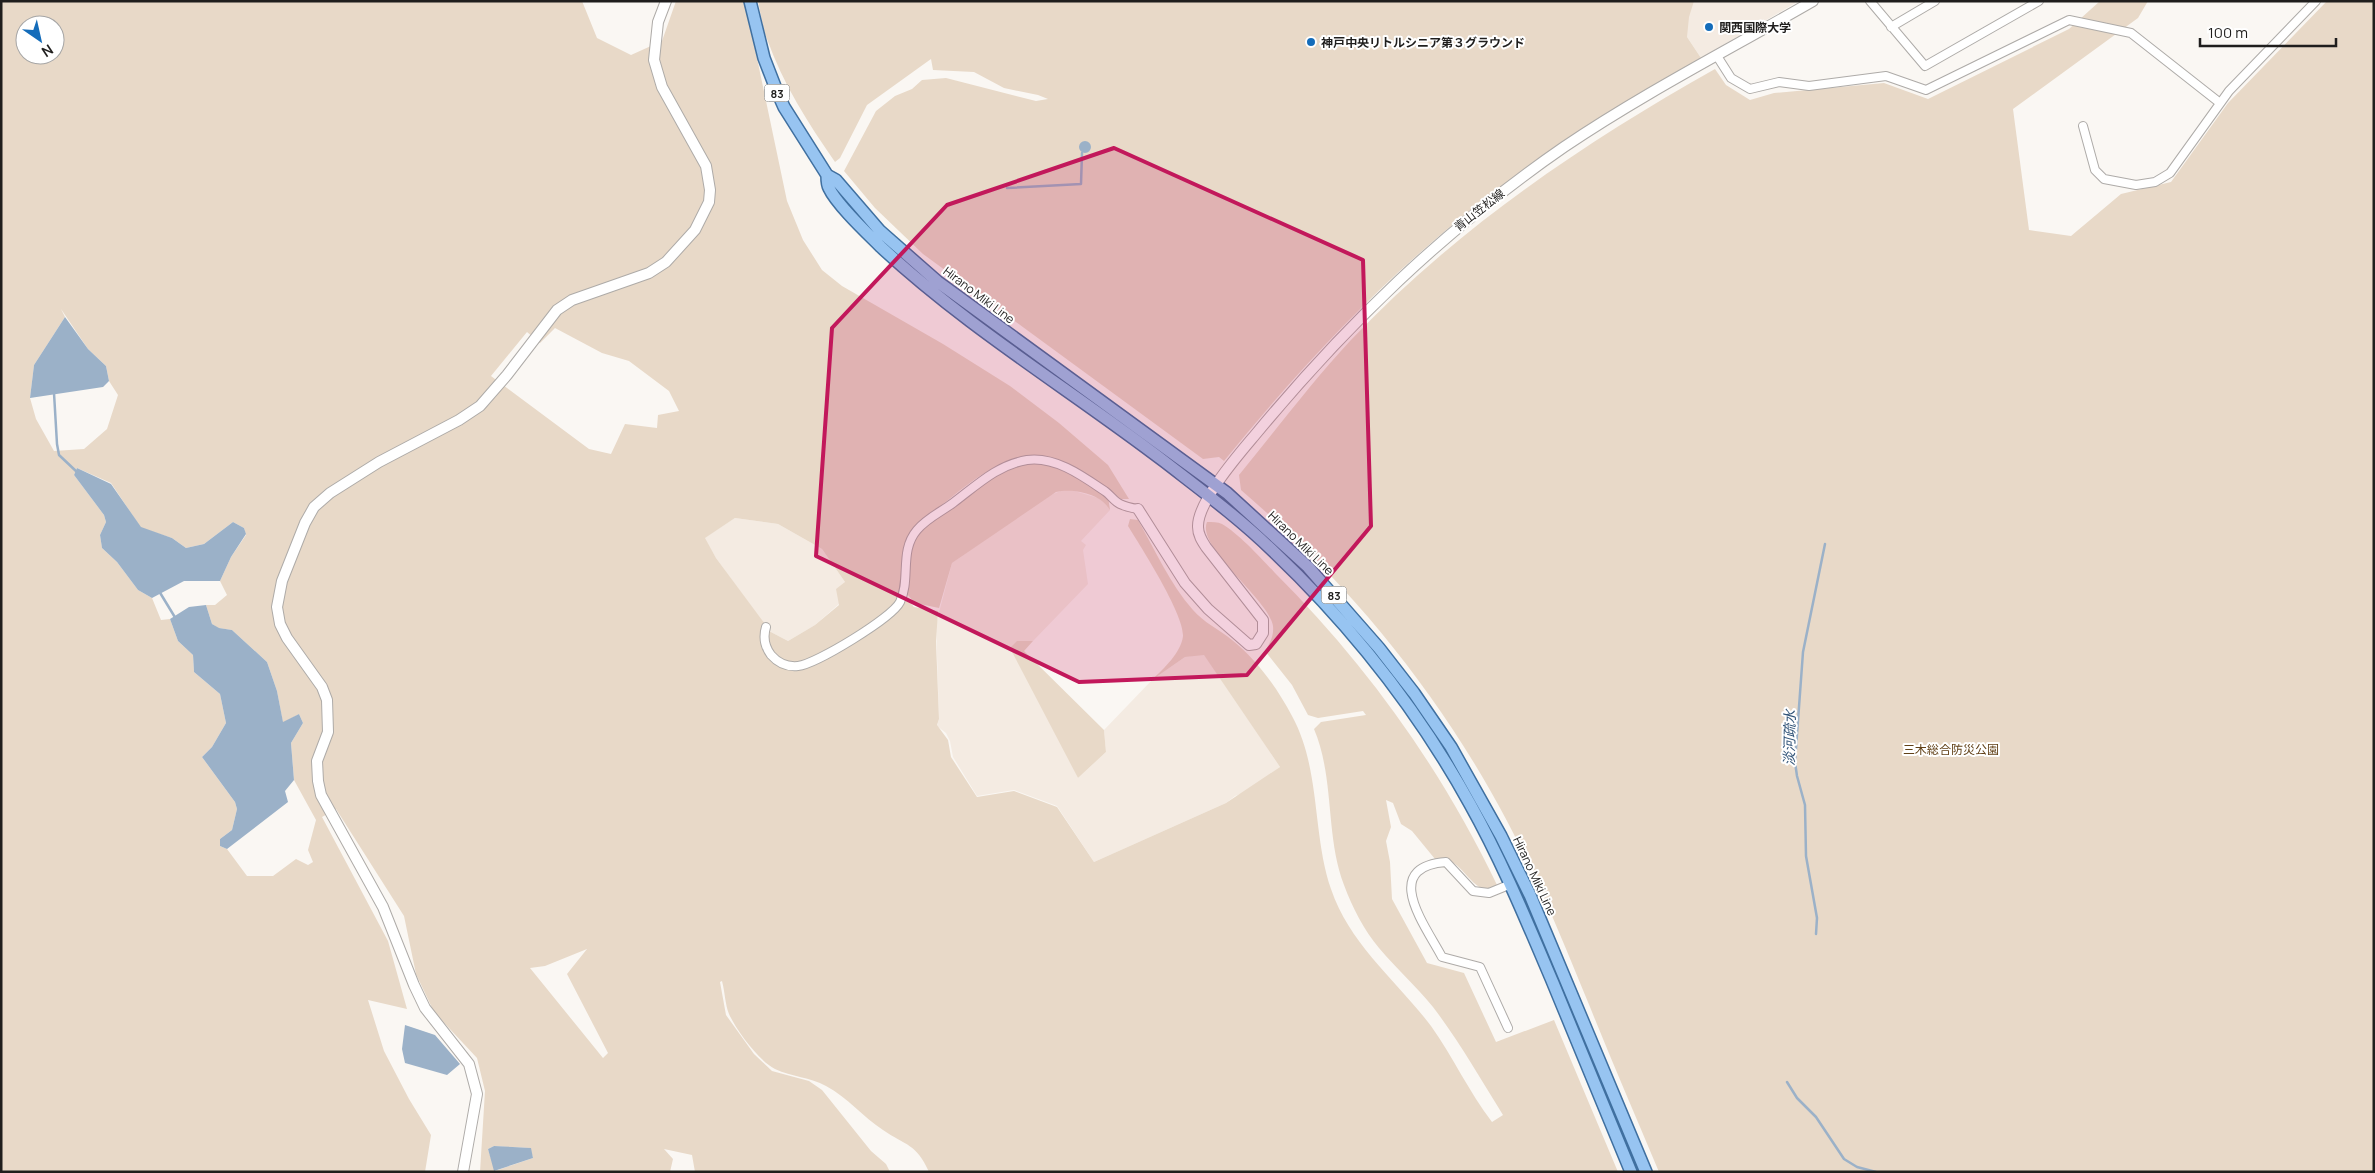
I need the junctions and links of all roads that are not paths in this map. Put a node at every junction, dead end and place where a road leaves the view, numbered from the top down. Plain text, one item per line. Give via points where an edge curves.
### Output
1 (666, 1) edge
2 (750, 1) edge
3 (1813, 1) edge
4 (1870, 1) edge
5 (1935, 1) edge
6 (2039, 1) edge
7 (2316, 1) edge
8 (1891, 26) junction
9 (1717, 56) junction
10 (2220, 103) junction
11 (2084, 126) dead end
12 (827, 175) junction
13 (1217, 485) junction
14 (1210, 497) junction
15 (1138, 509) joint
16 (766, 626) dead end
17 (1511, 884) junction
18 (1508, 1028) dead end
19 (463, 1172) edge
20 (1631, 1172) edge
21 (1646, 1172) edge

1 - 19 street via 658,22 654,60 662,87 706,166 710,190 709,202 694,230 666,262 649,273 572,300 557,310 480,406 379,462 314,507 295,547 278,596 278,613 283,629 322,687 327,700 328,732 317,761 321,795 383,907 425,1008 469,1064 477,1094
2 - 12 main road, Hirano Miki Line / 83 via 764,58 776,89
3 - 9 street, 青山笠松線
4 - 8 street
5 - 8 street
6 - 8 street via 1925,66
7 - 10 street
9 - 10 street via 1731,78 1750,89 1779,82 1809,86 1886,76 1926,90 2069,20 2131,34
9 - 13 street, 青山笠松線 via 1600,124 1461,224 1394,283 1344,333 1282,402
10 - 11 street via 2170,173 2156,182 2136,185 2104,179 2095,170
12 - 13 main road, Hirano Miki Line / 83 via 836,180 889,240 938,282
12 - 14 main road, Hirano Miki Line / 83 via 828,187 845,209 922,282
13 - 14 street, 青山笠松線
13 - 21 main road, Hirano Miki Line / 83 via 1334,595 1398,671 1451,747 1526,887
14 - 15 street, 青山笠松線 via 1200,517 1199,533 1263,620 1261,637 1253,646 1248,645 1191,590 1171,564
14 - 17 main road, Hirano Miki Line / 83 via 1274,551 1379,668 1458,783
15 - 16 street via 1118,504 1090,482 1055,463 1034,460 1010,465 981,480 916,531 907,552 905,587 900,602 880,622 796,666 784,664 770,654 764,639
17 - 18 street via 1489,893 1474,891 1446,862 1434,863 1415,874 1410,885 1412,898 1442,958 1480,967
17 - 20 main road, Hirano Miki Line / 83

